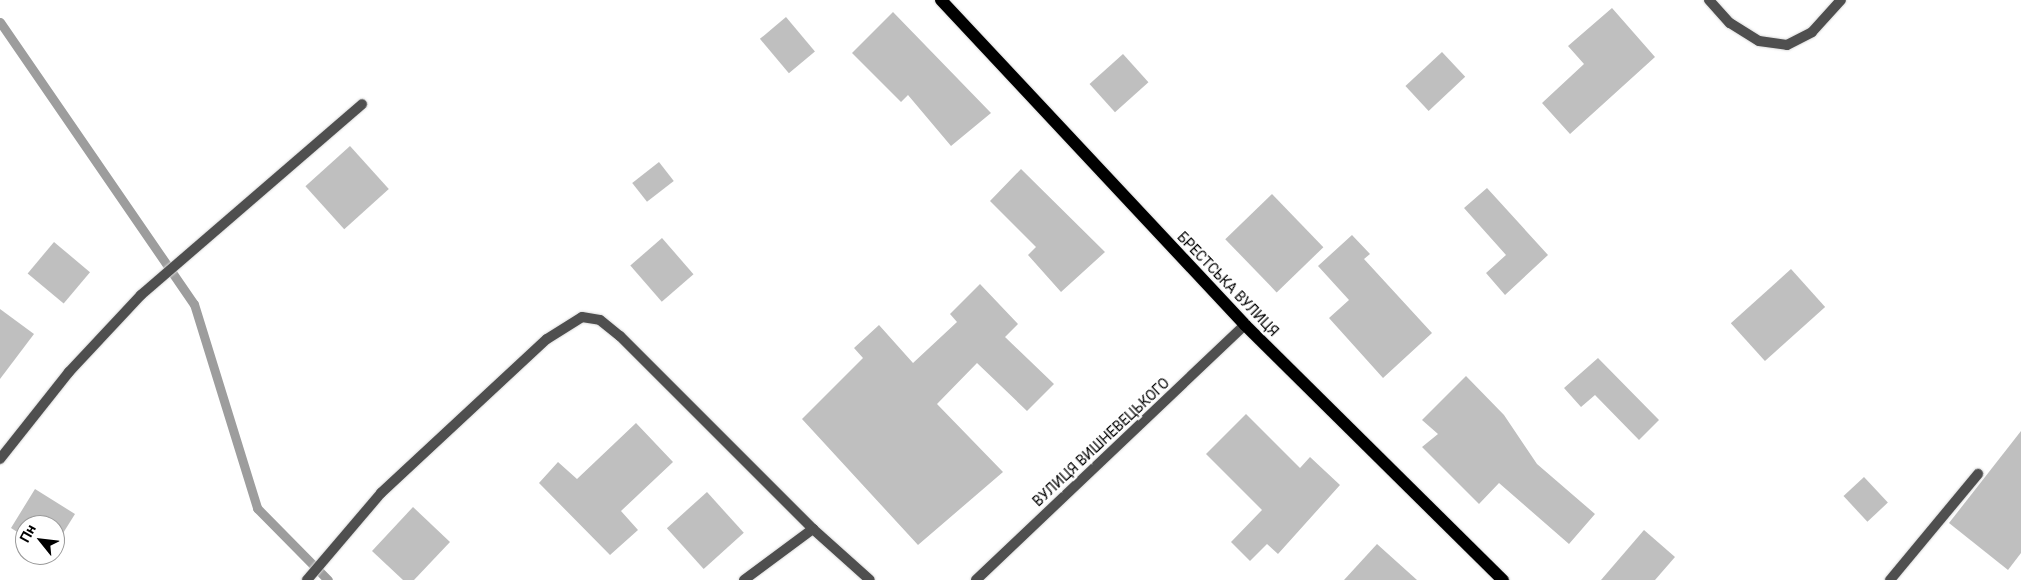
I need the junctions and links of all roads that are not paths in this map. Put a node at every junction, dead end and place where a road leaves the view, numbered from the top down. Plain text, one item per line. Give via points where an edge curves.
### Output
1 (941, 0) edge
2 (1709, 0) edge
3 (1840, 0) edge
4 (362, 104) dead end
5 (1246, 325) junction
6 (0, 459) edge
7 (1978, 474) dead end
8 (813, 529) junction
9 (307, 580) edge
10 (744, 580) edge
11 (870, 580) edge
12 (976, 580) edge
13 (1503, 580) edge
14 (1890, 580) edge

1 - 5 main road, БРЕСТСЬКА ВУЛИЦЯ
2 - 3 street via 1730,23 1759,41 1786,45 1812,32
4 - 6 street via 159,280 69,372
5 - 12 street, ВУЛИЦЯ ВИШНЕВЕЦЬКОГО
5 - 13 main road, БРЕСТСЬКА ВУЛИЦЯ
7 - 14 street
8 - 9 street via 620,336 600,320 582,317 547,339 382,493
8 - 10 street
8 - 11 street

